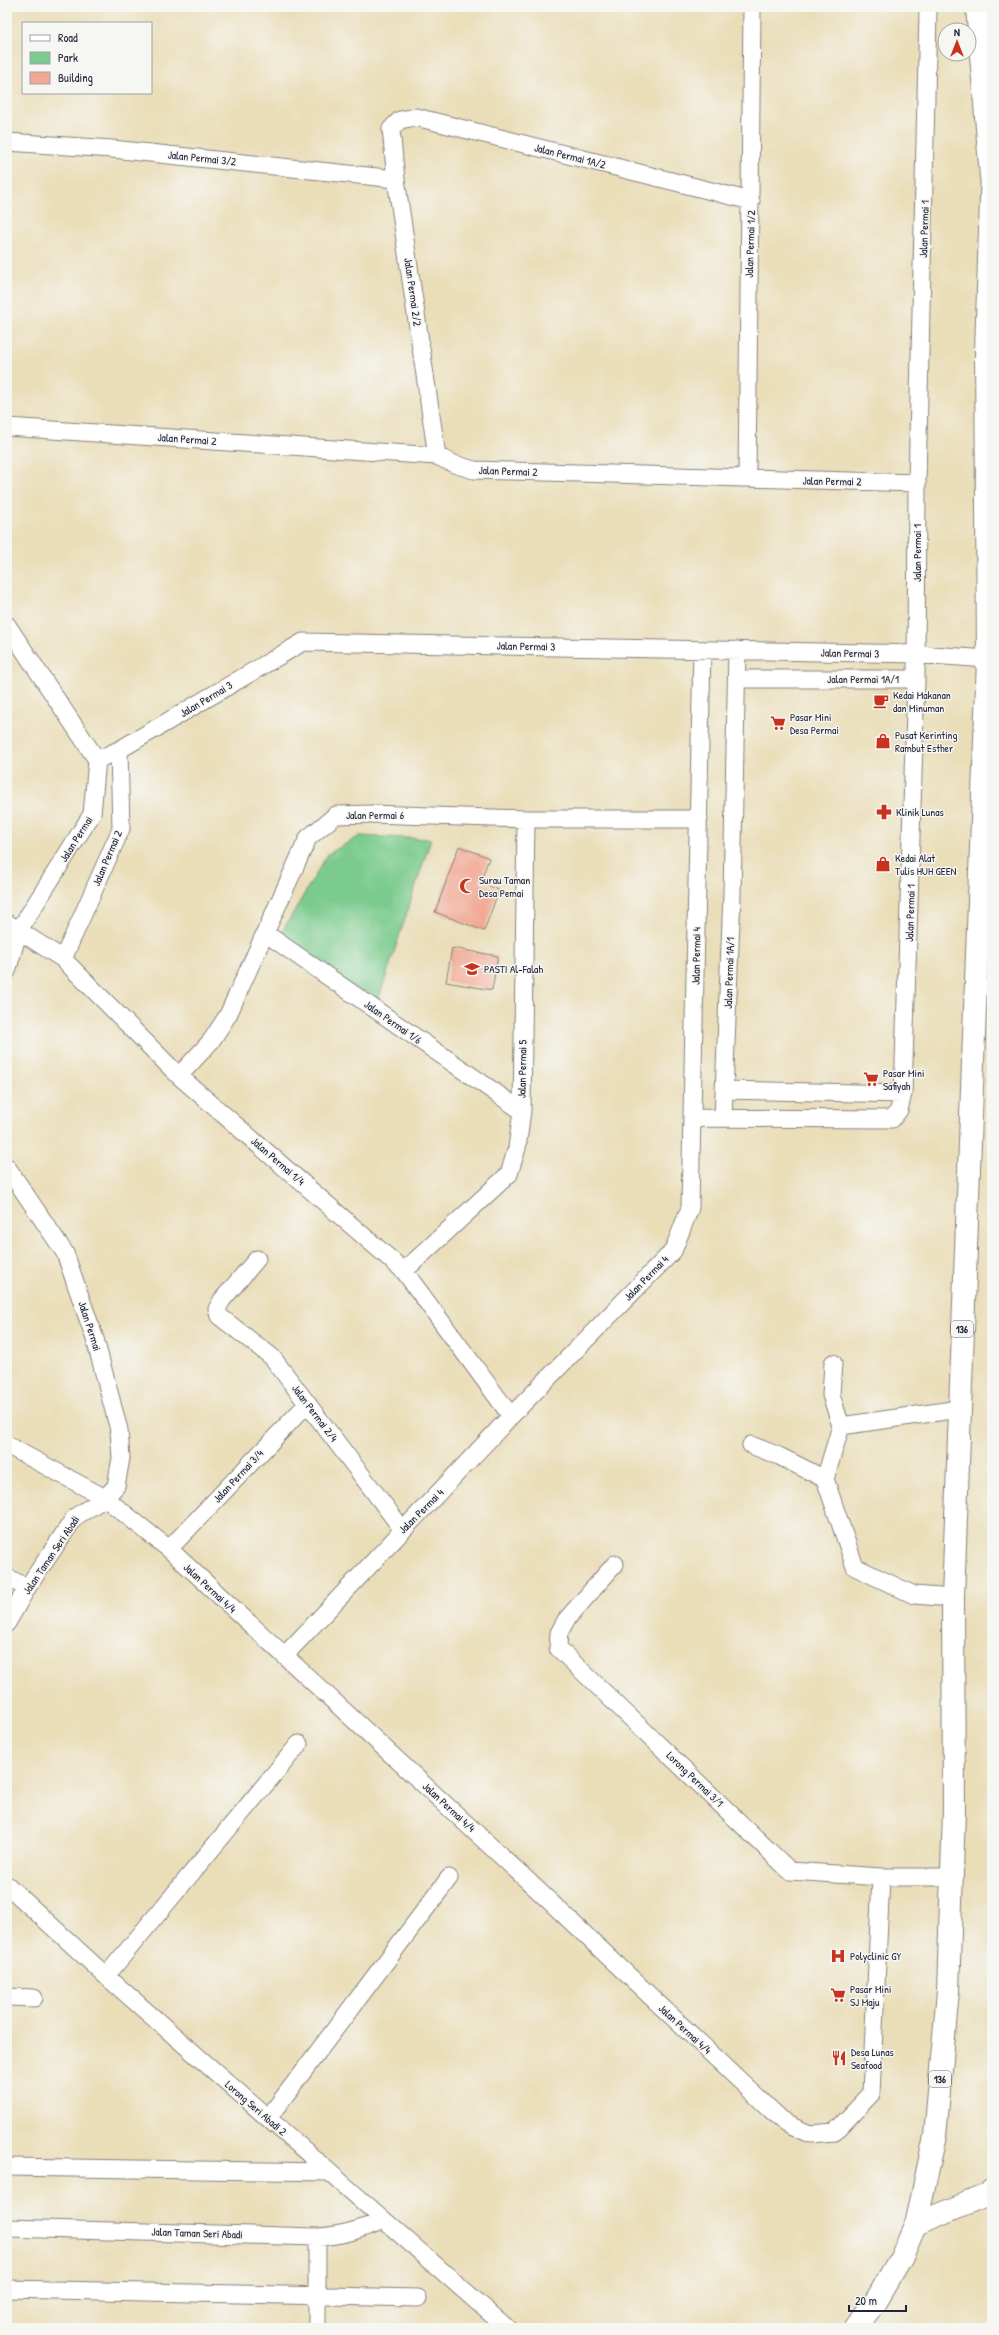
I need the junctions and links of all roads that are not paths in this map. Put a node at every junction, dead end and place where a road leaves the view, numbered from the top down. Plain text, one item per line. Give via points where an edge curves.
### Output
1 (977, 7) edge
2 (752, 9) dead end
3 (928, 11) dead end
4 (391, 128) joint
5 (7, 142) edge
6 (992, 174) edge
7 (396, 179) junction
8 (751, 201) junction
9 (7, 427) edge
10 (437, 456) junction
11 (747, 478) junction
12 (917, 483) junction
13 (7, 625) edge
14 (702, 650) junction
15 (737, 650) junction
16 (917, 654) junction
17 (988, 658) junction
18 (738, 679) junction
19 (916, 679) junction
20 (119, 750) junction
21 (96, 760) junction
22 (526, 819) junction
23 (699, 819) junction
24 (13, 926) edge
25 (265, 933) junction
26 (63, 959) junction
27 (7, 971) edge
28 (179, 1076) junction
29 (724, 1090) junction
30 (902, 1094) junction
31 (522, 1111) junction
32 (692, 1118) junction
33 (724, 1118) junction
34 (7, 1167) edge
35 (257, 1259) dead end
36 (404, 1271) junction
37 (833, 1364) dead end
38 (308, 1403) junction
39 (959, 1409) junction
40 (512, 1416) junction
41 (841, 1426) junction
42 (751, 1445) dead end
43 (7, 1446) edge
44 (825, 1479) junction
45 (105, 1498) junction
46 (403, 1530) junction
47 (169, 1549) junction
48 (615, 1564) dead end
49 (7, 1577) edge
50 (27, 1588) junction
51 (953, 1598) junction
52 (7, 1623) edge
53 (285, 1655) junction
54 (299, 1744) dead end
55 (881, 1877) junction
56 (950, 1877) junction
57 (449, 1878) dead end
58 (7, 1885) edge
59 (106, 1976) junction
60 (7, 1997) edge
61 (34, 1998) dead end
62 (268, 2118) junction
63 (7, 2167) edge
64 (329, 2172) junction
65 (992, 2190) edge
66 (384, 2220) junction
67 (916, 2224) junction
68 (7, 2228) edge
69 (317, 2237) junction
70 (7, 2289) edge
71 (317, 2297) junction
72 (418, 2298) dead end
73 (317, 2328) edge
74 (508, 2328) edge
75 (856, 2328) edge

1 - 6 main road, 136
2 - 8 street, Jalan Permai 1/2
3 - 12 street, Jalan Permai 1
4 - 7 street, Jalan Permai 2/2
4 - 8 street, Jalan Permai 1A/2 via 400,120 416,117
5 - 7 street, Jalan Permai 3/2 via 112,149
6 - 17 main road, 136 via 986,351
7 - 10 street, Jalan Permai 2/2
8 - 11 street, Jalan Permai 1/2
9 - 10 street, Jalan Permai 2
10 - 11 street, Jalan Permai 2 via 474,470
11 - 12 street, Jalan Permai 2
12 - 16 street, Jalan Permai 1
13 - 21 street
14 - 15 street, Jalan Permai 3
14 - 20 street, Jalan Permai 3 via 303,642
14 - 23 street, Jalan Permai 4
15 - 16 street, Jalan Permai 3
15 - 18 street, Jalan Permai 1A/1
16 - 17 street, Jalan Permai 3
16 - 19 street, Jalan Permai 1
17 - 39 main road, 136
18 - 19 street, Jalan Permai 1A/1
18 - 29 street, Jalan Permai 1A/1
19 - 30 street, Jalan Permai 1
20 - 21 street, Jalan Permai 3
20 - 26 street, Jalan Permai 2 via 121,829
21 - 24 street, Jalan Permai via 92,814
22 - 23 street, Jalan Permai 6
22 - 25 street, Jalan Permai 6 via 336,815 308,838
22 - 31 street, Jalan Permai 5
23 - 32 street, Jalan Permai 4
24 - 26 street, Jalan Permai 1/4
24 - 27 street, Jalan Permai
25 - 28 street, Jalan Permai 6 via 228,1015 210,1041
25 - 31 street, Jalan Permai 1/6
26 - 28 street, Jalan Permai 1/4
28 - 36 street, Jalan Permai 1/4
29 - 30 street
29 - 33 street, Jalan Permai 1A/1
30 - 33 street, Jalan Permai 1 via 899,1110 892,1119
31 - 36 street, Jalan Permai 5 via 517,1148 509,1174
32 - 33 street
32 - 40 street, Jalan Permai 4 via 690,1208 673,1251
34 - 45 street, Jalan Permai via 65,1252 95,1339 119,1430 121,1458 116,1486
35 - 38 street, Jalan Permai 2/4 via 216,1309 219,1316 272,1357
36 - 40 street, Jalan Permai 1/4
37 - 41 street via 831,1395
38 - 46 street, Jalan Permai 2/4
38 - 47 street, Jalan Permai 3/4
39 - 41 street
39 - 51 main road, 136
40 - 46 street, Jalan Permai 4
41 - 44 street
42 - 44 street
43 - 45 street, Jalan Permai 4/4
44 - 51 street via 855,1567 914,1595
45 - 47 street, Jalan Permai 4/4
45 - 50 street, Jalan Taman Seri Abadi via 74,1517
46 - 53 street, Jalan Permai 4
47 - 53 street, Jalan Permai 4/4
48 - 55 street, Lorong Permai 3/1 via 566,1620 559,1633 558,1648 790,1871
49 - 50 street
50 - 52 street, Jalan Taman Seri Abadi
51 - 56 main road, 136 via 954,1811
53 - 55 street, Jalan Permai 4/4 via 786,2124 810,2134 835,2132 871,2094
54 - 59 street
55 - 56 street, Lorong Permai 3/1
56 - 67 main road, 136 via 948,1991 935,2136
57 - 62 street
58 - 59 street, Lorong Seri Abadi 2
59 - 62 street, Lorong Seri Abadi 2
60 - 61 street
62 - 64 street, Lorong Seri Abadi 2
63 - 64 street
64 - 66 street, Lorong Seri Abadi 2
65 - 67 main road via 987,2195
66 - 69 street, Jalan Taman Seri Abadi via 358,2231
66 - 74 street, Lorong Seri Abadi 2
67 - 75 main road, 136 via 901,2258
68 - 69 street, Jalan Taman Seri Abadi
69 - 71 street
70 - 71 street
71 - 72 street
71 - 73 street

